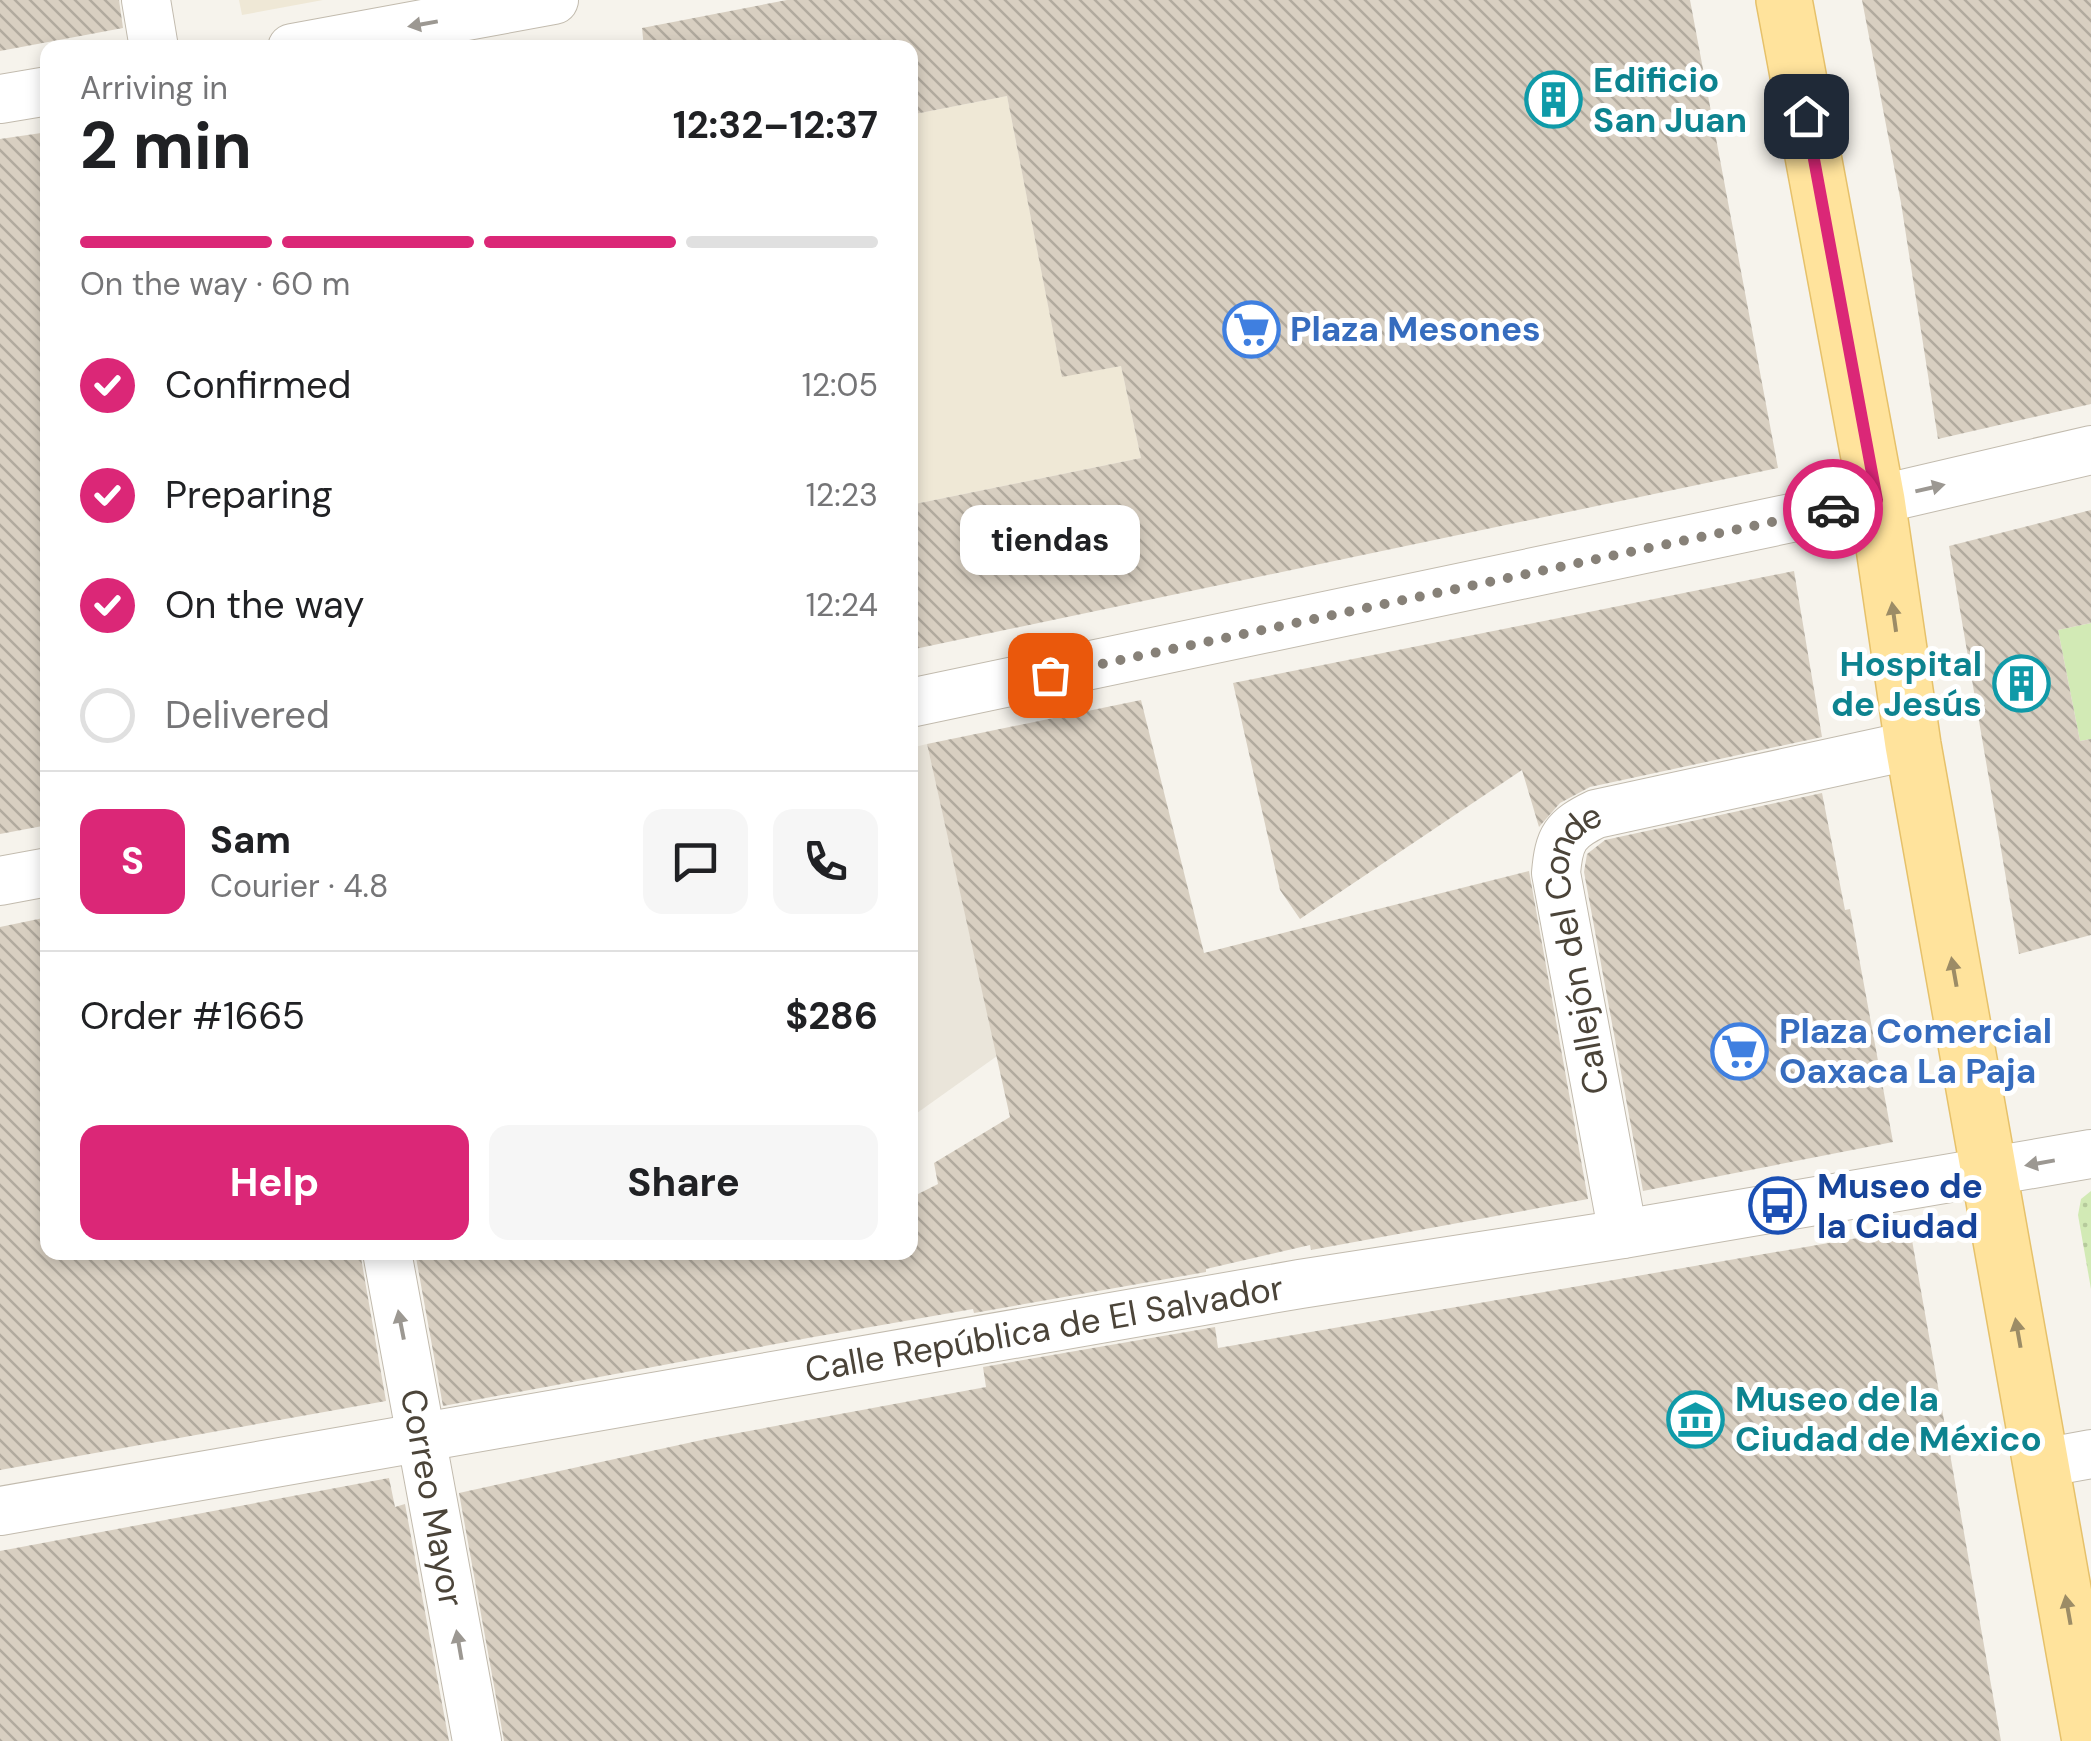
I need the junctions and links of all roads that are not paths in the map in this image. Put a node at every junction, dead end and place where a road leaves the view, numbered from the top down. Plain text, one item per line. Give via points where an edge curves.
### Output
1 (146, 0) edge
2 (554, 0) edge
3 (1784, 0) edge
4 (153, 40) edge
5 (336, 40) edge
6 (40, 92) edge
7 (0, 100) edge
8 (2091, 450) edge
9 (1877, 500) junction
10 (918, 701) edge
11 (1914, 745) junction
12 (40, 874) edge
13 (0, 882) edge
14 (2091, 1154) edge
15 (1989, 1171) junction
16 (1622, 1234) junction
17 (388, 1260) edge
18 (422, 1439) junction
19 (2066, 1458) edge
20 (0, 1511) edge
21 (477, 1741) edge
22 (2090, 1741) edge

1 - 4 street
2 -> 5 street
3 - 9 main road
6 - 7 street
9 -> 8 street
9 - 10 street
11 -> 9 main road
15 -> 11 main road
11 - 16 street, Callejón del Conde via 1596,814 1573,826 1559,847 1556,873
12 - 13 street
14 -> 15 street, Calle República de El Salvador
15 - 16 street, Calle República de El Salvador
19 -> 15 main road
16 - 18 street, Calle República de El Salvador
18 -> 17 street, Correo Mayor
18 - 20 street, Calle República de El Salvador
21 -> 18 street, Correo Mayor
22 -> 19 main road

